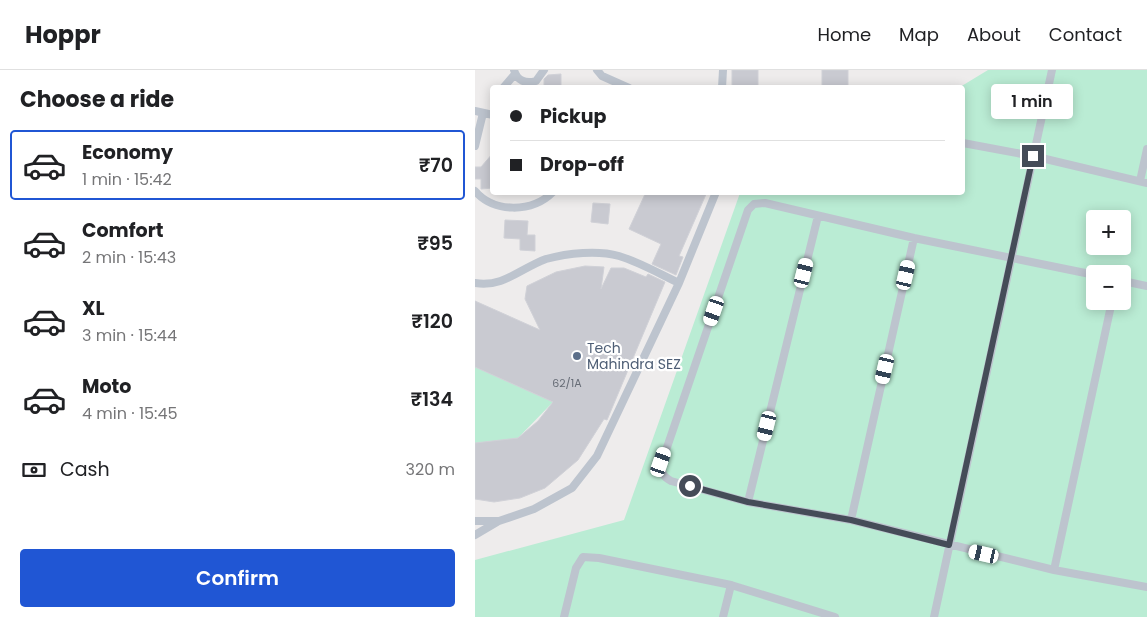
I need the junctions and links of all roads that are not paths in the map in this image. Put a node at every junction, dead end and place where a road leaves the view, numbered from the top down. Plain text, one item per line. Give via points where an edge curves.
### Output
1 (544, 70) edge
2 (597, 70) edge
3 (723, 70) edge
4 (1052, 70) edge
5 (514, 72) edge
6 (505, 85) edge
7 (622, 85) edge
8 (722, 85) edge
9 (479, 112) edge
10 (965, 143) edge
11 (475, 146) edge
12 (1147, 149) edge
13 (1033, 156) junction
14 (1144, 182) edge
15 (475, 191) edge
16 (550, 195) edge
17 (715, 195) edge
18 (818, 216) junction
19 (914, 238) junction
20 (1011, 257) junction
21 (1086, 273) edge
22 (475, 283) edge
23 (679, 283) junction
24 (1131, 283) edge
25 (1147, 286) edge
26 (1110, 310) edge
27 (748, 502) junction
28 (851, 520) junction
29 (475, 521) edge
30 (499, 521) junction
31 (475, 535) edge
32 (949, 545) junction
33 (1054, 570) junction
34 (731, 585) junction
35 (1147, 587) edge
36 (830, 616) edge
37 (564, 617) edge
38 (723, 617) edge
39 (934, 617) edge

1 - 5 lane via 540,78 532,82 522,81
2 - 7 lane via 602,76
3 - 8 lane
4 - 13 lane
5 - 6 lane
9 - 11 lane
10 - 13 lane
12 - 14 lane
13 - 14 lane
13 - 20 lane
15 - 16 lane via 491,204 507,208 529,207
17 - 23 lane
18 - 19 lane
18 - 27 lane
18 - 27 lane via 765,203 754,204 748,210 661,462 663,477 671,481
19 - 20 lane
19 - 28 lane
20 - 21 lane
20 - 32 lane
22 - 23 lane via 499,283 546,260 593,253 619,256
23 - 30 lane via 597,456 572,488 534,509
24 - 25 lane
26 - 33 lane
27 - 28 lane
28 - 32 lane
29 - 30 lane
30 - 31 lane
32 - 33 lane
32 - 39 lane
33 - 35 lane
34 - 36 lane
34 - 37 lane via 583,557 576,568
34 - 38 lane

